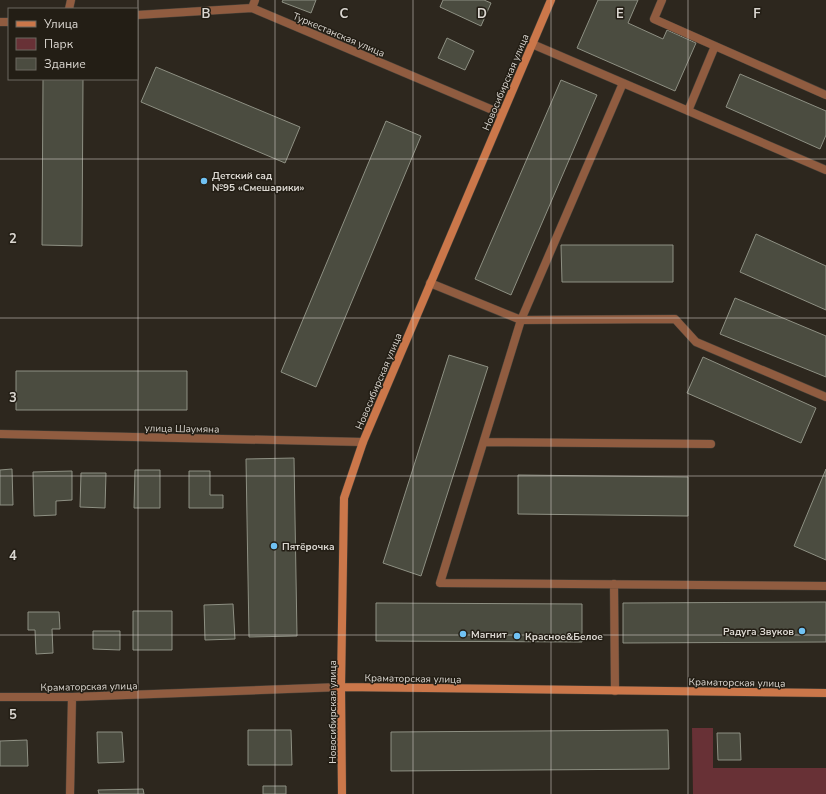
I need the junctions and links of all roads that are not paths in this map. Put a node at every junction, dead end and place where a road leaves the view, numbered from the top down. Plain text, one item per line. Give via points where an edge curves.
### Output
1 (552, 0) edge
2 (662, 0) edge
3 (253, 4) edge
4 (138, 15) edge
5 (532, 44) junction
6 (715, 46) junction
7 (623, 83) junction
8 (826, 95) edge
9 (688, 111) junction
10 (502, 114) junction
11 (826, 170) edge
12 (430, 283) junction
13 (521, 320) junction
14 (826, 398) edge
15 (0, 434) edge
16 (363, 442) junction
17 (484, 442) junction
18 (711, 444) dead end
19 (614, 584) junction
20 (826, 586) edge
21 (341, 687) junction
22 (615, 691) junction
23 (826, 694) edge
24 (0, 697) edge
25 (72, 697) junction
26 (70, 794) edge
27 (342, 794) edge

1 - 5 main road, Новосибирская улица
2 - 6 street via 654,19
3 - 4 street, Туркестанская улица
3 - 10 street, Туркестанская улица
5 - 7 street
5 - 10 main road, Новосибирская улица
6 - 8 street
6 - 9 street
7 - 9 street
7 - 13 street
9 - 11 street
10 - 12 main road, Новосибирская улица
12 - 13 street
12 - 16 main road, Новосибирская улица
13 - 14 street via 675,319 696,342
13 - 17 street
15 - 16 street, улица Шаумяна
16 - 21 main road, Новосибирская улица via 344,498
17 - 18 street
17 - 19 street via 440,583
19 - 20 street
19 - 22 street
21 - 22 main road, Краматорская улица
21 - 25 street, Краматорская улица
21 - 27 main road, Новосибирская улица
22 - 23 main road, Краматорская улица
24 - 25 street, Краматорская улица
25 - 26 street

